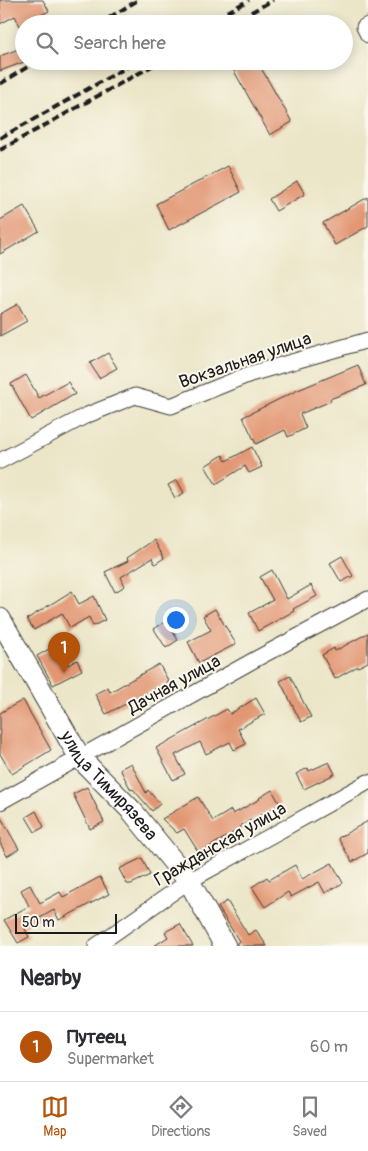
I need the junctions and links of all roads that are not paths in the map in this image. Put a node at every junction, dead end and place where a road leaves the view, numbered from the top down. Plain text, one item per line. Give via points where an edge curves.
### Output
1 (368, 340) edge
2 (0, 461) edge
3 (368, 600) edge
4 (0, 619) edge
5 (80, 758) junction
6 (368, 782) edge
7 (0, 802) edge
8 (189, 881) junction
9 (96, 946) edge
10 (224, 946) edge

1 - 2 street, Вокзальная улица via 250,374 170,406 135,396 85,416
3 - 5 street, Дачная улица
4 - 5 main road, улица Тимирязева
5 - 7 street, Дачная улица
5 - 8 main road, улица Тимирязева via 132,811
6 - 8 street, Гражданская улица
8 - 9 street, Гражданская улица
8 - 10 main road, улица Тимирязева

